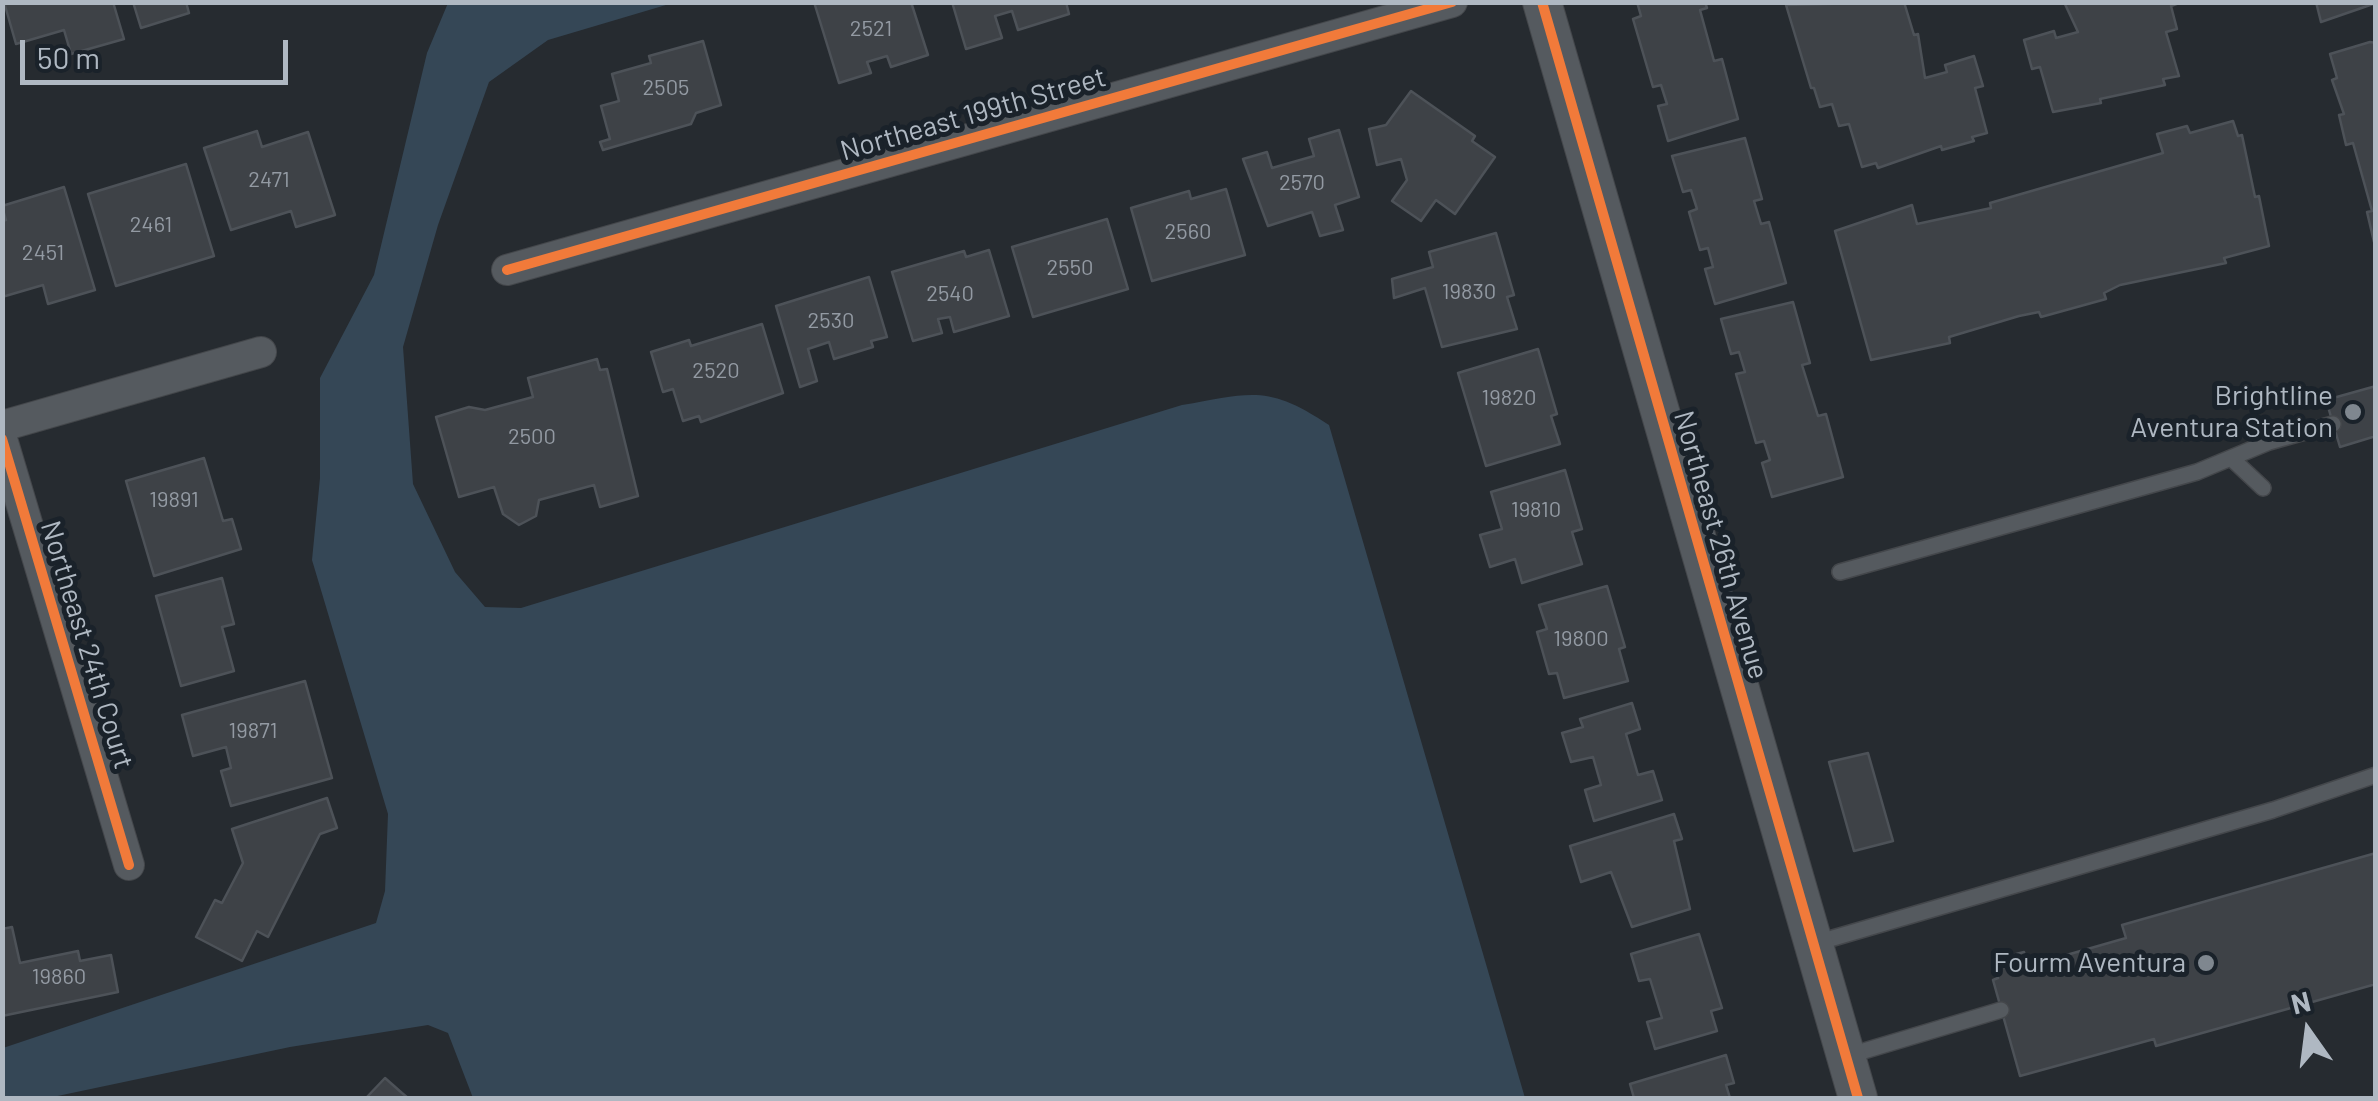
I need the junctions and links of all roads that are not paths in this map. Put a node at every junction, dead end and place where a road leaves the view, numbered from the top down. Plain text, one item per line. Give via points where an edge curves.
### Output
1 (1452, 2) edge
2 (1542, 2) edge
3 (508, 270) dead end
4 (260, 352) dead end
5 (2333, 424) dead end
6 (2, 426) edge
7 (2, 439) edge
8 (2231, 458) junction
9 (2262, 488) dead end
10 (1840, 572) dead end
11 (2376, 776) edge
12 (129, 865) dead end
13 (1812, 944) junction
14 (2001, 1010) dead end
15 (1846, 1056) junction
16 (1858, 1098) edge

1 - 3 street, Northeast 199th Street
2 - 13 street, Northeast 26th Avenue
4 - 6 street
5 - 8 lane
7 - 12 street, Northeast 24th Court
8 - 9 lane
8 - 10 lane
11 - 13 lane
13 - 15 street, Northeast 26th Avenue
14 - 15 lane
15 - 16 street, Northeast 26th Avenue

